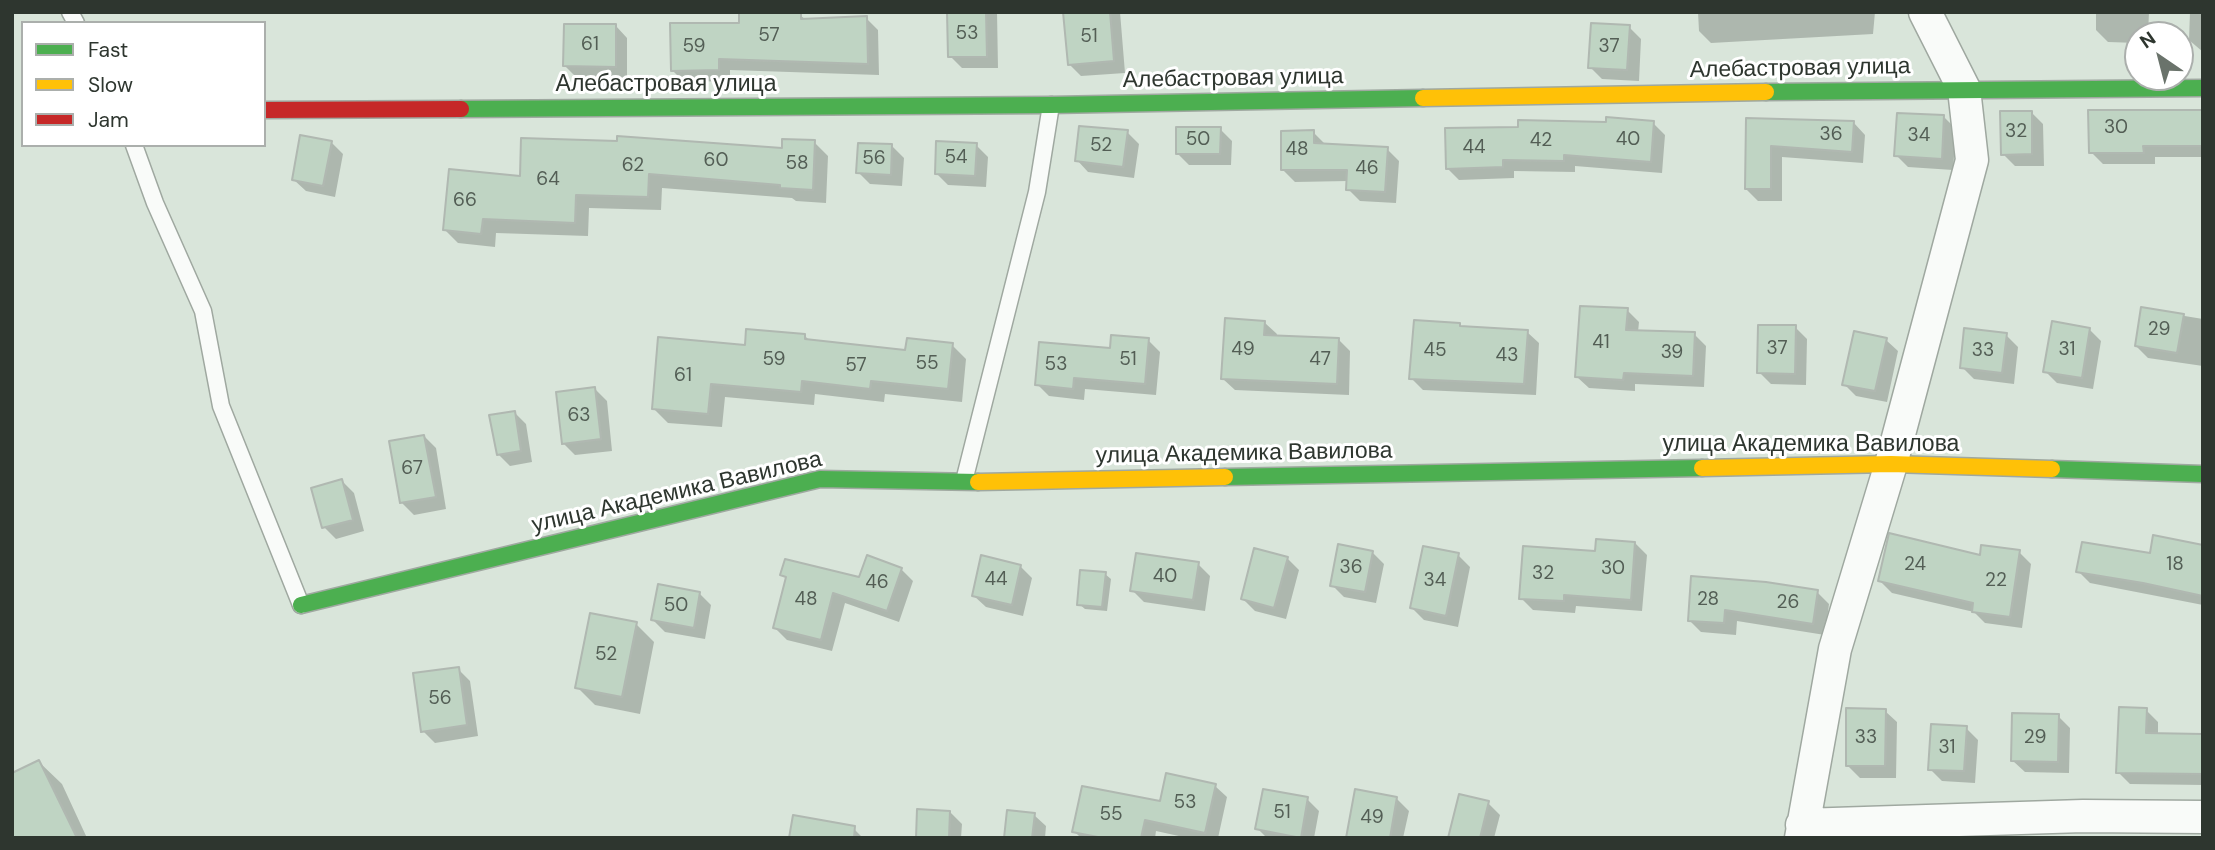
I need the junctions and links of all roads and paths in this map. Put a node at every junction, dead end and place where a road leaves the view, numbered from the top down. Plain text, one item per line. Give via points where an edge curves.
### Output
1 (1925, 12) edge
2 (2203, 88) edge
3 (1965, 89) junction
4 (1051, 105) junction
5 (266, 110) edge
6 (135, 147) edge
7 (1891, 464) junction
8 (2203, 474) edge
9 (964, 482) junction
10 (301, 605) joint
11 (2203, 817) edge
12 (1802, 831) edge

1 - 3 street
2 - 3 street, Алебастровая улица
3 - 4 street, Алебастровая улица
3 - 7 street via 1972,160
4 - 5 street, Алебастровая улица
4 - 9 lane via 1037,192
6 - 10 lane via 203,311 221,406
7 - 8 street, улица Академика Вавилова
7 - 9 street, улица Академика Вавилова
7 - 12 street via 1835,649
9 - 10 street, улица Академика Вавилова via 820,479
11 - 12 street via 2083,816

